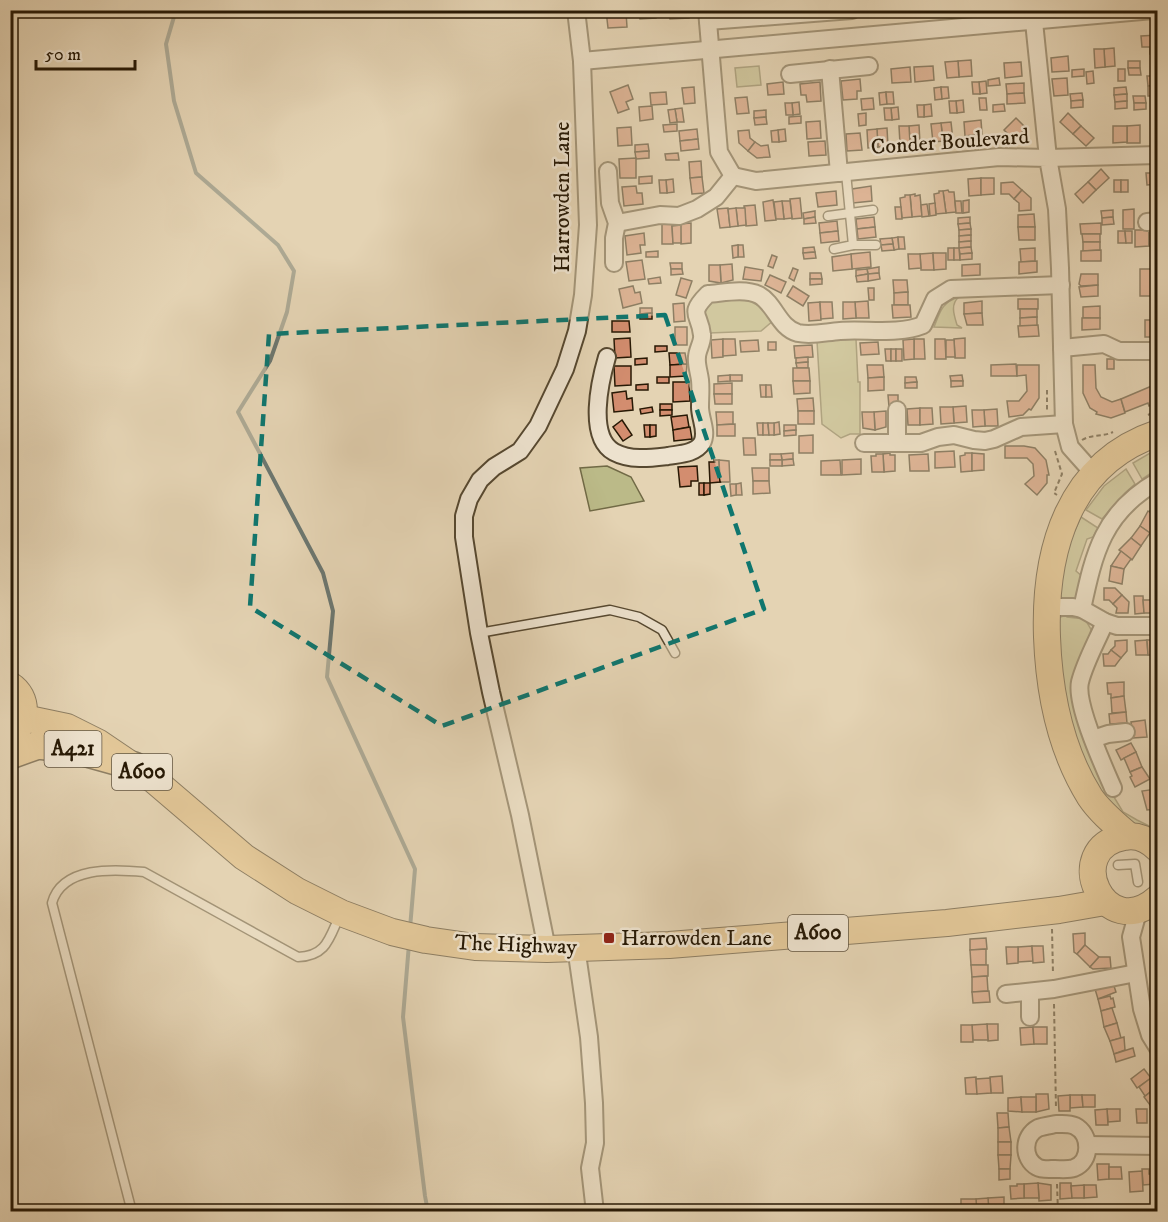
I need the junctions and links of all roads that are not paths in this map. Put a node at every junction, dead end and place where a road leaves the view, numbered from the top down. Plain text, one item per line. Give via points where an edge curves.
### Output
1 (576, 10) edge
2 (852, 10) edge
3 (1153, 10) edge
4 (708, 16) edge
5 (1033, 16) edge
6 (711, 49) junction
7 (582, 61) junction
8 (869, 66) dead end
9 (830, 69) junction
10 (790, 74) dead end
11 (1158, 155) edge
12 (1048, 158) junction
13 (608, 171) dead end
14 (843, 173) junction
15 (734, 177) junction
16 (873, 210) dead end
17 (850, 212) junction
18 (828, 216) dead end
19 (617, 224) junction
20 (853, 245) junction
21 (876, 245) dead end
22 (834, 249) dead end
23 (614, 263) dead end
24 (1061, 285) junction
25 (1062, 348) junction
26 (1158, 351) edge
27 (607, 357) dead end
28 (897, 410) dead end
29 (1064, 424) junction
30 (1153, 424) edge
31 (864, 443) dead end
32 (897, 443) junction
33 (1094, 474) junction
34 (1158, 482) edge
35 (1046, 607) junction
36 (1082, 609) junction
37 (1105, 622) junction
38 (1158, 626) edge
39 (479, 633) junction
40 (675, 653) dead end
41 (10, 685) edge
42 (17, 727) edge
43 (1126, 732) dead end
44 (1093, 739) junction
45 (10, 755) edge
46 (134, 766) junction
47 (1102, 793) junction
48 (1143, 850) edge
49 (1109, 858) junction
50 (1092, 877) junction
51 (1146, 896) edge
52 (1105, 902) junction
53 (1055, 910) junction
54 (341, 914) junction
55 (576, 947) junction
56 (547, 949) junction
57 (1136, 973) junction
58 (1030, 993) junction
59 (1006, 994) dead end
60 (1030, 1017) dead end
61 (1158, 1048) edge
62 (1088, 1145) junction
63 (1158, 1146) edge
64 (132, 1212) edge
65 (595, 1212) edge

1 - 7 street, Harrowden Lane
2 - 4 street
3 - 5 street
4 - 6 street
5 - 6 street
5 - 12 street
6 - 7 street
6 - 15 street via 719,152
7 - 39 street, Harrowden Lane via 588,225 577,331 565,369 538,426 520,451 480,480 469,499 464,537
8 - 9 street
9 - 10 street
9 - 14 street
11 - 12 street
12 - 14 street, Conder Boulevard via 999,157
12 - 24 street, Conder Boulevard
13 - 19 street via 610,203
14 - 15 street, Conder Boulevard via 756,181
14 - 17 lane
15 - 19 street via 716,197 680,216 660,215
16 - 17 lane
17 - 18 lane
17 - 20 lane
19 - 23 street
20 - 21 lane
20 - 22 lane
24 - 25 street, Conder Boulevard
24 - 27 street via 951,290 935,299 923,325 911,329 813,334 797,332 783,323 759,295 746,291 708,294 698,304 696,318 703,336 697,357 703,442 689,452 645,459 614,452 602,440 594,383
25 - 26 street via 1104,344 1119,351
25 - 29 street, Conder Boulevard
28 - 32 street
29 - 32 street via 1021,427 985,441 954,435 921,443
29 - 33 street, Conder Boulevard via 1063,451
30 - 33 main road
31 - 32 street
33 - 35 main road via 1077,495 1059,534
34 - 36 street via 1120,510 1107,527 1092,562
35 - 36 street
35 - 47 main road via 1047,660 1058,721 1071,758
36 - 37 street
37 - 38 street via 1117,626
37 - 44 street via 1080,682 1079,693
39 - 40 lane via 610,610 639,617 662,630
39 - 56 street, Harrowden Lane
41 - 42 main road via 21,696 24,707
42 - 46 main road, A600 via 67,727
43 - 44 street
44 - 47 street
45 - 46 highway, A421 via 38,745 73,749
46 - 54 main road, The Highway / A600 via 244,857
47 - 48 main road via 1110,820
47 - 49 main road
48 - 49 main road via 1118,838 1108,843
48 - 51 lane
49 - 50 main road via 1095,859
50 - 52 main road
50 - 53 main road
51 - 52 main road via 1122,911
51 - 57 street via 1131,937
52 - 53 main road, The Highway / A600
53 - 55 main road, The Highway / A600 via 935,924 669,945
54 - 56 main road, The Highway / A600 via 426,940 475,947
54 - 64 lane via 325,947 298,957 144,872 117,869 80,874 55,892 52,903
55 - 56 main road, The Highway / A600
55 - 65 street via 594,1103 595,1143 590,1168
57 - 58 street
57 - 61 street via 1142,1009
58 - 59 street
58 - 60 street
62 - 62 street via 1075,1126 1056,1124 1032,1133 1026,1151 1037,1167 1072,1169 1085,1157
62 - 63 street

